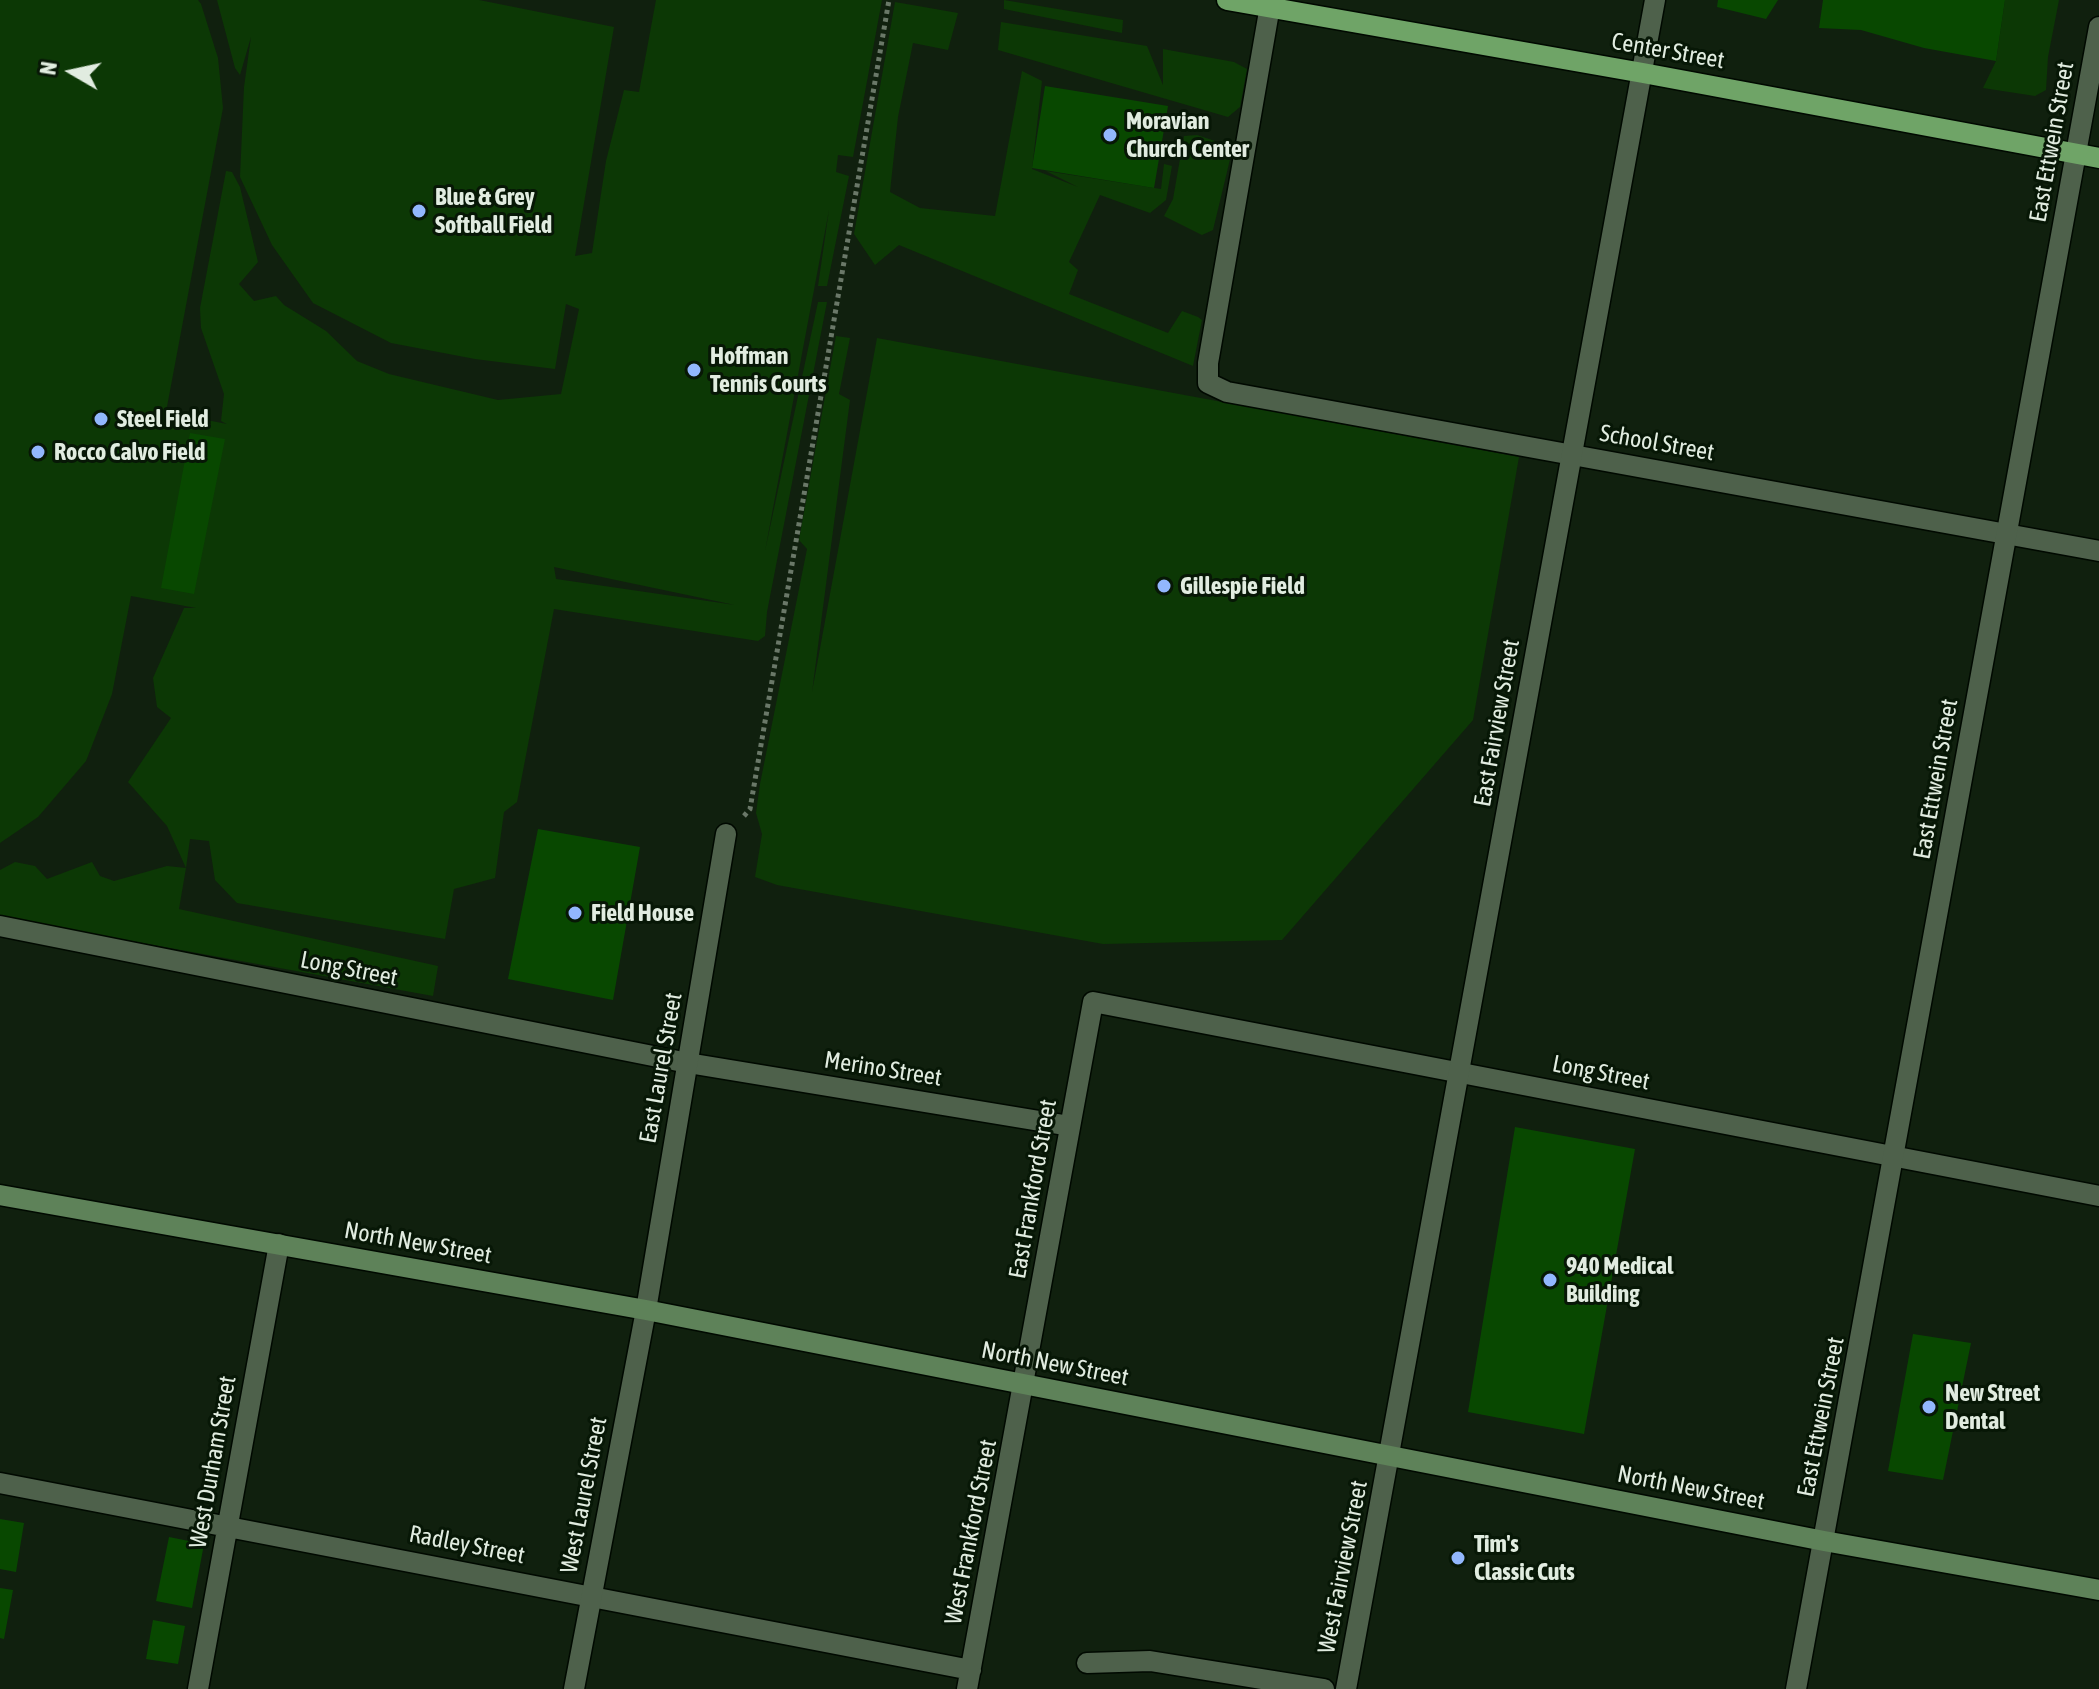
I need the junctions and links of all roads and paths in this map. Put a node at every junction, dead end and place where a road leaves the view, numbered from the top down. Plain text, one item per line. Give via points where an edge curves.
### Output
1 (889, 0) edge
2 (1227, 0) edge
3 (1655, 0) edge
4 (1270, 4) edge
5 (2099, 27) edge
6 (1643, 73) junction
7 (2077, 155) junction
8 (2099, 158) edge
9 (1571, 455) junction
10 (2005, 535) junction
11 (2099, 551) edge
12 (726, 834) joint
13 (0, 926) edge
14 (1093, 1002) joint
15 (688, 1063) junction
16 (1461, 1072) junction
17 (1070, 1126) junction
18 (1895, 1159) junction
19 (0, 1195) edge
20 (2099, 1196) edge
21 (279, 1244) junction
22 (646, 1310) junction
23 (1025, 1384) junction
24 (1391, 1456) junction
25 (0, 1483) edge
26 (227, 1527) junction
27 (1824, 1541) junction
28 (2099, 1590) edge
29 (592, 1595) junction
30 (1087, 1663) dead end
31 (969, 1679) edge
32 (198, 1689) edge
33 (574, 1689) edge
34 (1324, 1689) edge
35 (1346, 1689) edge
36 (1796, 1689) edge

1 - 12 path via 750,809
2 - 4 main road, Center Street
3 - 6 street, East Fairview Street
4 - 6 main road, Center Street
4 - 9 street, School Street via 1208,383 1227,392
5 - 7 street, East Ettwein Street
6 - 7 main road, Center Street
6 - 9 street, East Fairview Street
7 - 8 main road, Center Street
7 - 10 street, East Ettwein Street
9 - 10 street, School Street
9 - 16 street, East Fairview Street
10 - 11 street, School Street
10 - 18 street, East Ettwein Street
12 - 15 street, East Laurel Street
13 - 15 street, Long Street
14 - 16 street, Long Street
14 - 17 street, East Frankford Street
15 - 17 street, Merino Street
15 - 22 street, East Laurel Street
16 - 18 street, Long Street
16 - 24 street, East Fairview Street
17 - 23 street, East Frankford Street
18 - 20 street, Long Street
18 - 27 street, East Ettwein Street
19 - 21 main road, North New Street
21 - 22 main road, North New Street
21 - 26 street, West Durham Street
22 - 23 main road, North New Street
22 - 29 street, West Laurel Street
23 - 24 main road, North New Street
23 - 31 street, West Frankford Street
24 - 27 main road, North New Street
24 - 35 street, West Fairview Street
25 - 26 street, Radley Street
26 - 29 street, Radley Street
26 - 32 street, West Durham Street
27 - 28 main road, North New Street
27 - 36 street, East Ettwein Street
29 - 31 street, Radley Street
29 - 33 street, West Laurel Street
30 - 34 street via 1150,1661

